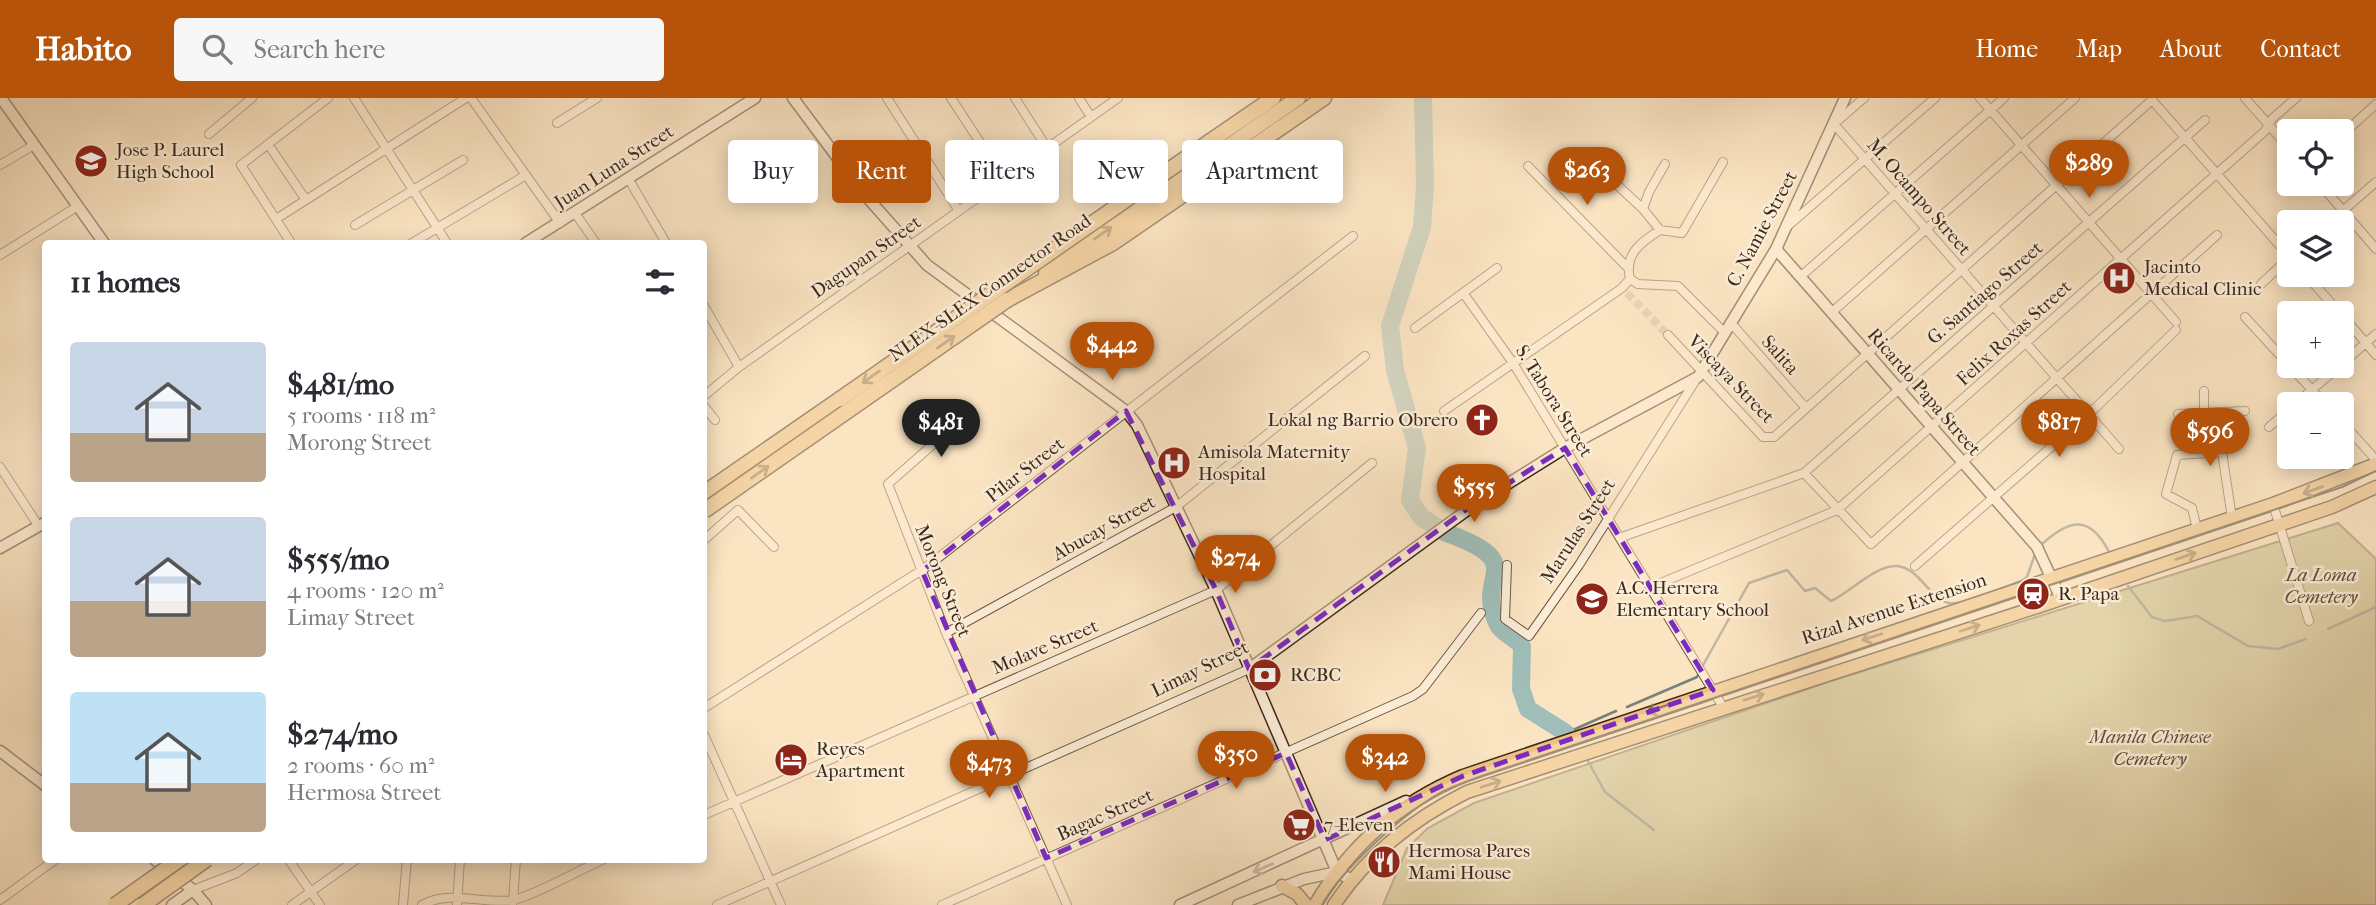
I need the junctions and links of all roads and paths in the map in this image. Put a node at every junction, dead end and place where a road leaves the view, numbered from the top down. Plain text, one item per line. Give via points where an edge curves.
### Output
1 (328, 98) edge
2 (354, 98) edge
3 (466, 98) edge
4 (471, 98) edge
5 (597, 98) edge
6 (755, 98) edge
7 (793, 98) edge
8 (887, 98) edge
9 (951, 98) edge
10 (1015, 98) edge
11 (1079, 98) edge
12 (1118, 98) edge
13 (1273, 98) edge
14 (1298, 98) edge
15 (1324, 98) edge
16 (1845, 98) edge
17 (1864, 98) edge
18 (1935, 98) edge
19 (1980, 98) edge
20 (2004, 98) edge
21 (2075, 98) edge
22 (2245, 98) edge
23 (2296, 98) edge
24 (246, 100) edge
25 (2, 103) edge
26 (2376, 104) edge
27 (1990, 110) junction
28 (1091, 117) junction
29 (2205, 120) dead end
30 (557, 123) dead end
31 (1834, 124) junction
32 (2354, 124) edge
33 (2269, 125) junction
34 (209, 134) dead end
35 (2277, 135) edge
36 (2185, 138) junction
37 (978, 140) edge
38 (1042, 140) edge
39 (1058, 140) edge
40 (268, 144) junction
41 (34, 145) junction
42 (2022, 145) junction
43 (386, 150) junction
44 (1865, 159) junction
45 (463, 160) dead end
46 (1723, 162) dead end
47 (1665, 164) dead end
48 (0, 165) edge
49 (1528, 166) dead end
50 (1599, 168) dead end
51 (2217, 174) junction
52 (526, 175) junction
53 (628, 178) junction
54 (2376, 182) edge
55 (2056, 185) junction
56 (412, 190) junction
57 (1895, 193) junction
58 (2330, 196) edge
59 (306, 200) junction
60 (970, 203) edge
61 (78, 206) junction
62 (1643, 209) junction
63 (2342, 210) edge
64 (2344, 210) edge
65 (959, 211) junction
66 (575, 213) junction
67 (276, 219) junction
68 (560, 223) junction
69 (2090, 223) junction
70 (2354, 224) edge
71 (355, 225) dead end
72 (437, 227) junction
73 (1787, 227) junction
74 (1926, 228) junction
75 (1660, 230) junction
76 (2217, 235) dead end
77 (1353, 236) dead end
78 (102, 240) edge
79 (289, 240) edge
80 (417, 240) edge
81 (445, 240) edge
82 (531, 240) edge
83 (594, 240) edge
84 (664, 240) edge
85 (2277, 243) edge
86 (910, 246) junction
87 (1776, 249) junction
88 (2376, 249) edge
89 (0, 255) edge
90 (2121, 259) junction
91 (1627, 267) junction
92 (1497, 268) dead end
93 (2277, 268) edge
94 (1961, 269) junction
95 (1800, 277) junction
96 (1630, 279) junction
97 (2260, 284) dead end
98 (2317, 287) edge
99 (1464, 294) junction
100 (2152, 294) junction
101 (1007, 300) junction
102 (2329, 301) edge
103 (1994, 307) junction
104 (707, 311) edge
105 (1831, 313) junction
106 (2245, 317) dead end
107 (1415, 328) dead end
108 (1728, 328) junction
109 (2354, 329) edge
110 (2376, 334) edge
111 (1668, 335) tunnel mouth
112 (2026, 343) junction
113 (2366, 343) junction
114 (2277, 351) edge
115 (1866, 353) junction
116 (2354, 354) edge
117 (2376, 355) edge
118 (1364, 356) dead end
119 (1513, 363) junction
120 (739, 367) junction
121 (1699, 374) junction
122 (2057, 378) junction
123 (2301, 378) edge
124 (2326, 378) edge
125 (1899, 390) junction
126 (2312, 390) junction
127 (2204, 391) dead end
128 (2310, 392) edge
129 (707, 394) edge
130 (1805, 407) junction
131 (707, 410) edge
132 (971, 411) dead end
133 (1126, 411) junction
134 (1444, 411) dead end
135 (2245, 411) dead end
136 (2217, 412) junction
137 (2089, 414) junction
138 (2178, 414) dead end
139 (2204, 414) junction
140 (716, 420) dead end
141 (2277, 420) edge
142 (1931, 427) junction
143 (2269, 427) dead end
144 (2354, 436) edge
145 (1565, 448) junction
146 (2119, 449) dead end
147 (2222, 452) junction
148 (1962, 461) junction
149 (2376, 462) edge
150 (1372, 463) dead end
151 (0, 467) edge
152 (1804, 473) junction
153 (2376, 487) edge
154 (707, 492) edge
155 (1993, 498) junction
156 (2273, 504) junction
157 (1176, 507) junction
158 (707, 509) edge
159 (1837, 510) junction
160 (1608, 517) junction
161 (2232, 518) junction
162 (42, 524) edge
163 (2279, 525) junction
164 (2197, 529) junction
165 (707, 537) edge
166 (1622, 537) junction
167 (774, 547) dead end
168 (0, 548) edge
169 (1507, 565) dead end
170 (1915, 566) dead end
171 (922, 570) junction
172 (2052, 578) junction
173 (1651, 587) junction
174 (1216, 590) junction
175 (2061, 598) junction
176 (1481, 613) dead end
177 (2309, 621) dead end
178 (946, 632) junction
179 (1249, 669) junction
180 (1713, 690) junction
181 (975, 694) junction
182 (707, 706) edge
183 (1723, 707) junction
184 (707, 742) edge
185 (0, 751) edge
186 (1286, 753) junction
187 (1010, 775) junction
188 (42, 783) edge
189 (1424, 792) junction
190 (733, 801) junction
191 (707, 814) edge
192 (1325, 840) junction
193 (1046, 858) junction
194 (51, 863) edge
195 (159, 863) edge
196 (174, 863) edge
197 (201, 863) edge
198 (251, 863) edge
199 (291, 863) edge
200 (352, 863) edge
201 (407, 863) edge
202 (460, 863) edge
203 (516, 863) edge
204 (596, 863) edge
205 (1337, 872) junction
206 (1352, 880) junction
207 (769, 881) junction
208 (1282, 886) junction
209 (193, 890) junction
210 (311, 892) junction
211 (0, 900) edge
212 (457, 901) edge
213 (513, 902) edge
214 (115, 905) edge
215 (142, 905) edge
216 (173, 905) edge
217 (206, 905) edge
218 (292, 905) edge
219 (320, 905) edge
220 (404, 905) edge
221 (422, 905) edge
222 (717, 905) edge
223 (780, 905) edge
224 (942, 905) edge
225 (1067, 905) edge
226 (1180, 905) edge
227 (1238, 905) edge
228 (1306, 905) edge
229 (1315, 905) edge
230 (1334, 905) edge

1 - 40 street
2 - 43 street
3 - 43 street
4 - 52 street
5 - 30 street
6 - 53 street, Juan Luna Street
7 - 86 street via 866,196
8 - 65 street
9 - 37 street
10 - 38 street
11 - 28 street
12 - 28 street, Dagupan Street
13 -> 154 highway, NLEX-SLEX Connector Road, bridge
101 -> 14 highway, NLEX-SLEX Connector Road
15 - 101 highway via 1113,243
16 - 31 street, C. Namie Street
17 - 31 street
18 - 44 street
19 - 27 street
20 - 27 street
21 - 42 street
22 - 33 street
23 - 33 street, Felix Roxas Street
24 - 34 street
25 - 41 street
26 - 32 street
27 - 42 street
27 - 57 street
28 - 39 street, Dagupan Street
29 - 36 street, G. Santiago Street
31 - 44 street, M. Ocampo Street
31 - 73 street, C. Namie Street
33 - 35 street
33 - 51 street, Felix Roxas Street
36 - 51 street
36 - 55 street via 2151,100
36 - 69 street, G. Santiago Street
40 - 59 street
40 - 67 street via 241,165
41 - 48 street
41 - 61 street
42 - 55 street
42 - 74 street
43 - 56 street
43 - 59 street
44 - 57 street, M. Ocampo Street
44 - 73 street
45 - 56 street
46 - 75 street via 1682,233
47 - 62 street
49 - 91 street
50 - 62 street
51 - 85 street
51 - 90 street, Felix Roxas Street
52 - 68 street
52 - 72 street
53 - 66 street, Juan Luna Street
53 - 84 street
54 - 64 street
55 - 69 street
55 - 94 street
56 - 71 street
56 - 72 street
57 - 74 street, M. Ocampo Street
57 - 95 street
58 - 63 street
59 - 67 street
60 - 65 street, Dagupan Street
61 - 78 street
61 - 89 street
62 - 75 street
65 - 86 street, Dagupan Street
66 - 68 street, Juan Luna Street
66 - 83 street
67 - 79 street
68 - 82 street, Juan Luna Street
69 - 90 street
69 - 103 street, G. Santiago Street
70 - 88 street
72 - 80 street
72 - 81 street
73 - 87 street, C. Namie Street
74 - 94 street, M. Ocampo Street
74 - 105 street
75 - 91 street via 1632,254
76 - 100 street
77 - 133 street, Pilar Street
86 - 120 street, Dagupan Street
86 - 133 street via 988,312
87 - 95 street, Ricardo Papa Street
87 - 108 street, C. Namie Street
90 - 100 street
90 - 112 street, Felix Roxas Street
91 - 96 street
92 - 99 street
93 - 97 street
94 - 103 street, M. Ocampo Street
94 - 115 street
95 - 105 street, Ricardo Papa Street
96 - 108 street, Salita via 1638,284 1678,286
96 - 119 street via 1624,290
98 - 102 street
99 - 107 street
99 - 119 street, S. Tabora Street
100 - 122 street
100 - 137 street via 2176,326
158 -> 101 highway, NLEX-SLEX Connector Road, bridge
103 - 112 street, M. Ocampo Street
103 - 125 street, G. Santiago Street
104 - 120 street
105 - 115 street, Ricardo Papa Street
106 - 114 street
108 - 121 street, C. Namie Street
108 - 130 street, Salita
109 - 113 street
110 - 113 street
111 - 121 street, Viscaya Street
112 - 122 street, M. Ocampo Street
112 - 142 street, Felix Roxas Street
113 - 116 street
113 - 117 street
115 - 125 street, Ricardo Papa Street
115 - 130 street
118 - 157 street, Abucay Street
119 - 134 street
119 - 145 street, S. Tabora Street
120 - 129 street, Dagupan Street
121 - 130 street, Viscaya Street via 1767,438
121 - 145 street, Limay Street
121 - 160 street, Marulas Street
122 - 137 street, M. Ocampo Street
122 - 148 street
123 - 126 street
124 - 126 street
125 - 142 street, Ricardo Papa Street
125 - 152 street, G. Santiago Street
126 - 128 street
127 - 139 street
131 - 140 street
132 - 171 street, Morong Street via 888,484
133 - 157 street
133 - 171 street, Pilar Street
135 - 136 street
136 - 139 street
136 - 147 street
137 - 146 street, M. Ocampo Street
137 - 155 street
138 - 139 street
141 - 143 street
142 - 148 street, Ricardo Papa Street
142 - 159 street, Felix Roxas Street
144 - 149 street
145 - 160 street, S. Tabora Street
145 - 179 street, Limay Street via 1477,503
147 - 161 street
147 - 164 street via 2176,455 2166,493 2192,508
148 - 155 street, Ricardo Papa Street
148 - 159 street via 1868,543
149 -> 156 main road, Rizal Avenue Extension
150 - 174 street, Molave Street
151 - 162 street
152 - 159 street
152 - 166 street, G. Santiago Street
153 - 163 main road
155 - 170 street
155 - 172 street, Ricardo Papa Street via 2037,547
156 - 161 main road, Rizal Avenue Extension
156 - 163 street
157 - 174 street
157 - 178 street, Abucay Street
159 - 173 street, Felix Roxas Street
160 - 166 street, S. Tabora Street
160 - 169 street, Marulas Street via 1529,636 1505,619
161 - 164 main road, Rizal Avenue Extension
162 - 168 street
175 -> 163 main road
163 - 177 street
164 - 172 main road, Rizal Avenue Extension
165 - 167 street via 738,510
166 - 173 street, S. Tabora Street
171 - 178 street, Morong Street
171 - 182 street, Pilar Street
172 - 175 street, Ricardo Papa Street
172 -> 180 main road, Rizal Avenue Extension
173 - 180 street, S. Tabora Street
174 - 179 street
174 - 181 street, Molave Street
183 -> 175 main road
176 - 186 street, Bagac Street via 1417,694
178 - 181 street, Morong Street
179 - 186 street
179 - 187 street, Limay Street
180 - 183 street, S. Tabora Street
180 -> 189 main road, Rizal Avenue Extension
181 - 187 street, Morong Street
181 - 190 street, Molave Street
206 -> 183 main road via 1429,811 1467,792
184 - 190 street
185 - 188 street
186 - 192 street
186 - 193 street, Bagac Street
187 - 193 street, Morong Street
187 - 207 street, Limay Street
189 - 192 street
189 - 205 main road, Rizal Avenue Extension via 1392,815
190 - 191 street, Molave Street
190 - 207 street
192 - 205 street
192 -> 226 street
193 - 224 street, Bagac Street
193 - 225 street, Morong Street
194 - 211 street
195 - 209 street
196 - 214 highway, bridge
197 - 215 highway, bridge
198 - 209 street
199 - 210 street
200 - 210 street
201 - 220 street
202 - 212 street
203 - 213 street
204 - 213 street
205 - 206 street
205 - 208 street
205 - 229 main road, Rizal Avenue Extension
206 - 230 main road
207 - 222 street, Limay Street
207 - 223 street
208 - 227 street
208 - 228 main road
209 - 216 street
209 - 217 street
210 - 218 street
210 - 219 street
212 - 213 street
212 - 221 street

